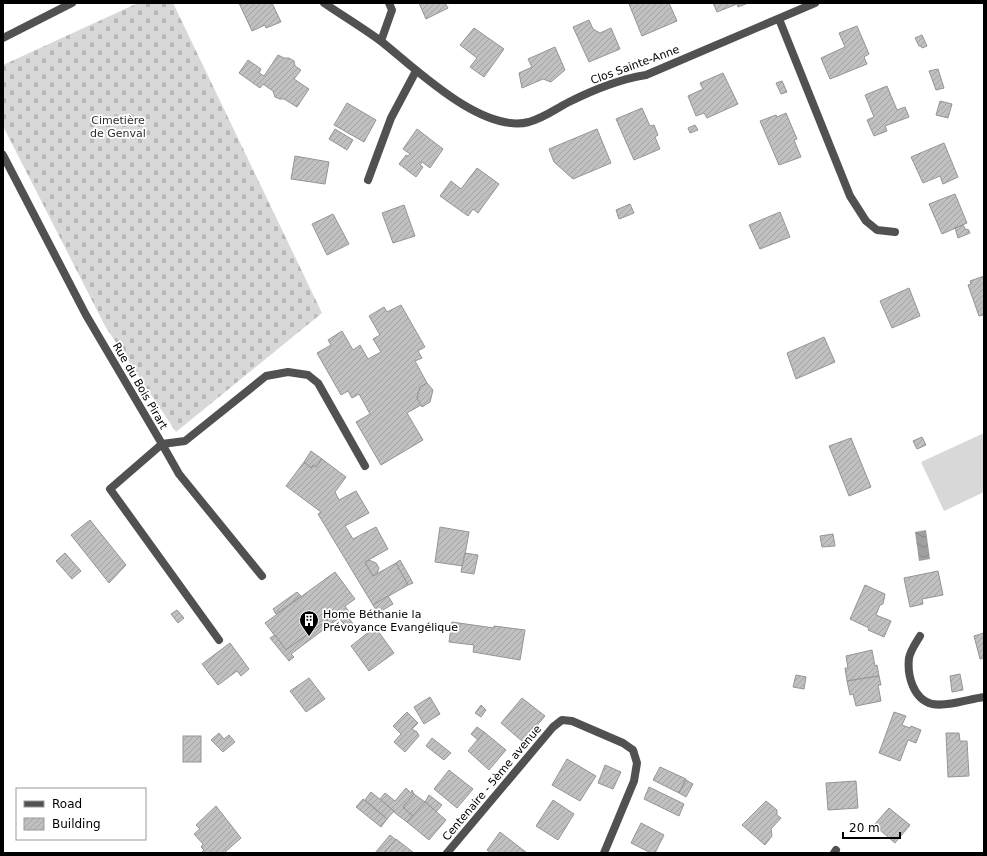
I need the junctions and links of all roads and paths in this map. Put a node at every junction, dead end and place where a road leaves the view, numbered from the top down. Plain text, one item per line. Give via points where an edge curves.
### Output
1 (72, 3) edge
2 (324, 3) edge
3 (389, 3) edge
4 (815, 3) edge
5 (63, 5) edge
6 (779, 19) junction
7 (3, 38) edge
8 (381, 41) junction
9 (416, 71) junction
10 (3, 155) edge
11 (368, 180) dead end
12 (895, 232) dead end
13 (162, 444) junction
14 (365, 466) dead end
15 (262, 576) dead end
16 (920, 636) dead end
17 (219, 640) dead end
18 (984, 697) edge
19 (447, 853) edge
20 (604, 853) edge

1 - 5 street
2 - 8 street, Clos Sainte-Anne
3 - 8 street via 392,10
4 - 6 street, Clos Sainte-Anne
5 - 7 street
6 - 9 street, Clos Sainte-Anne via 646,75 626,78 569,102 546,117 527,122 507,123 483,115 458,101
6 - 12 street via 850,196 866,221 876,230
8 - 9 street, Clos Sainte-Anne
9 - 11 street via 391,118
10 - 13 street, Rue du Bois Pirart via 86,315
13 - 14 street via 185,442 266,376 288,372 308,375 318,383
13 - 15 street via 179,474
13 - 17 street, Rue du Bois Pirart via 110,489
16 - 18 street via 909,658 911,681 918,695 931,703 942,704
19 - 20 street, Centenaire - 5ème avenue via 553,727 562,720 572,721 623,743 633,750 638,763 634,781

